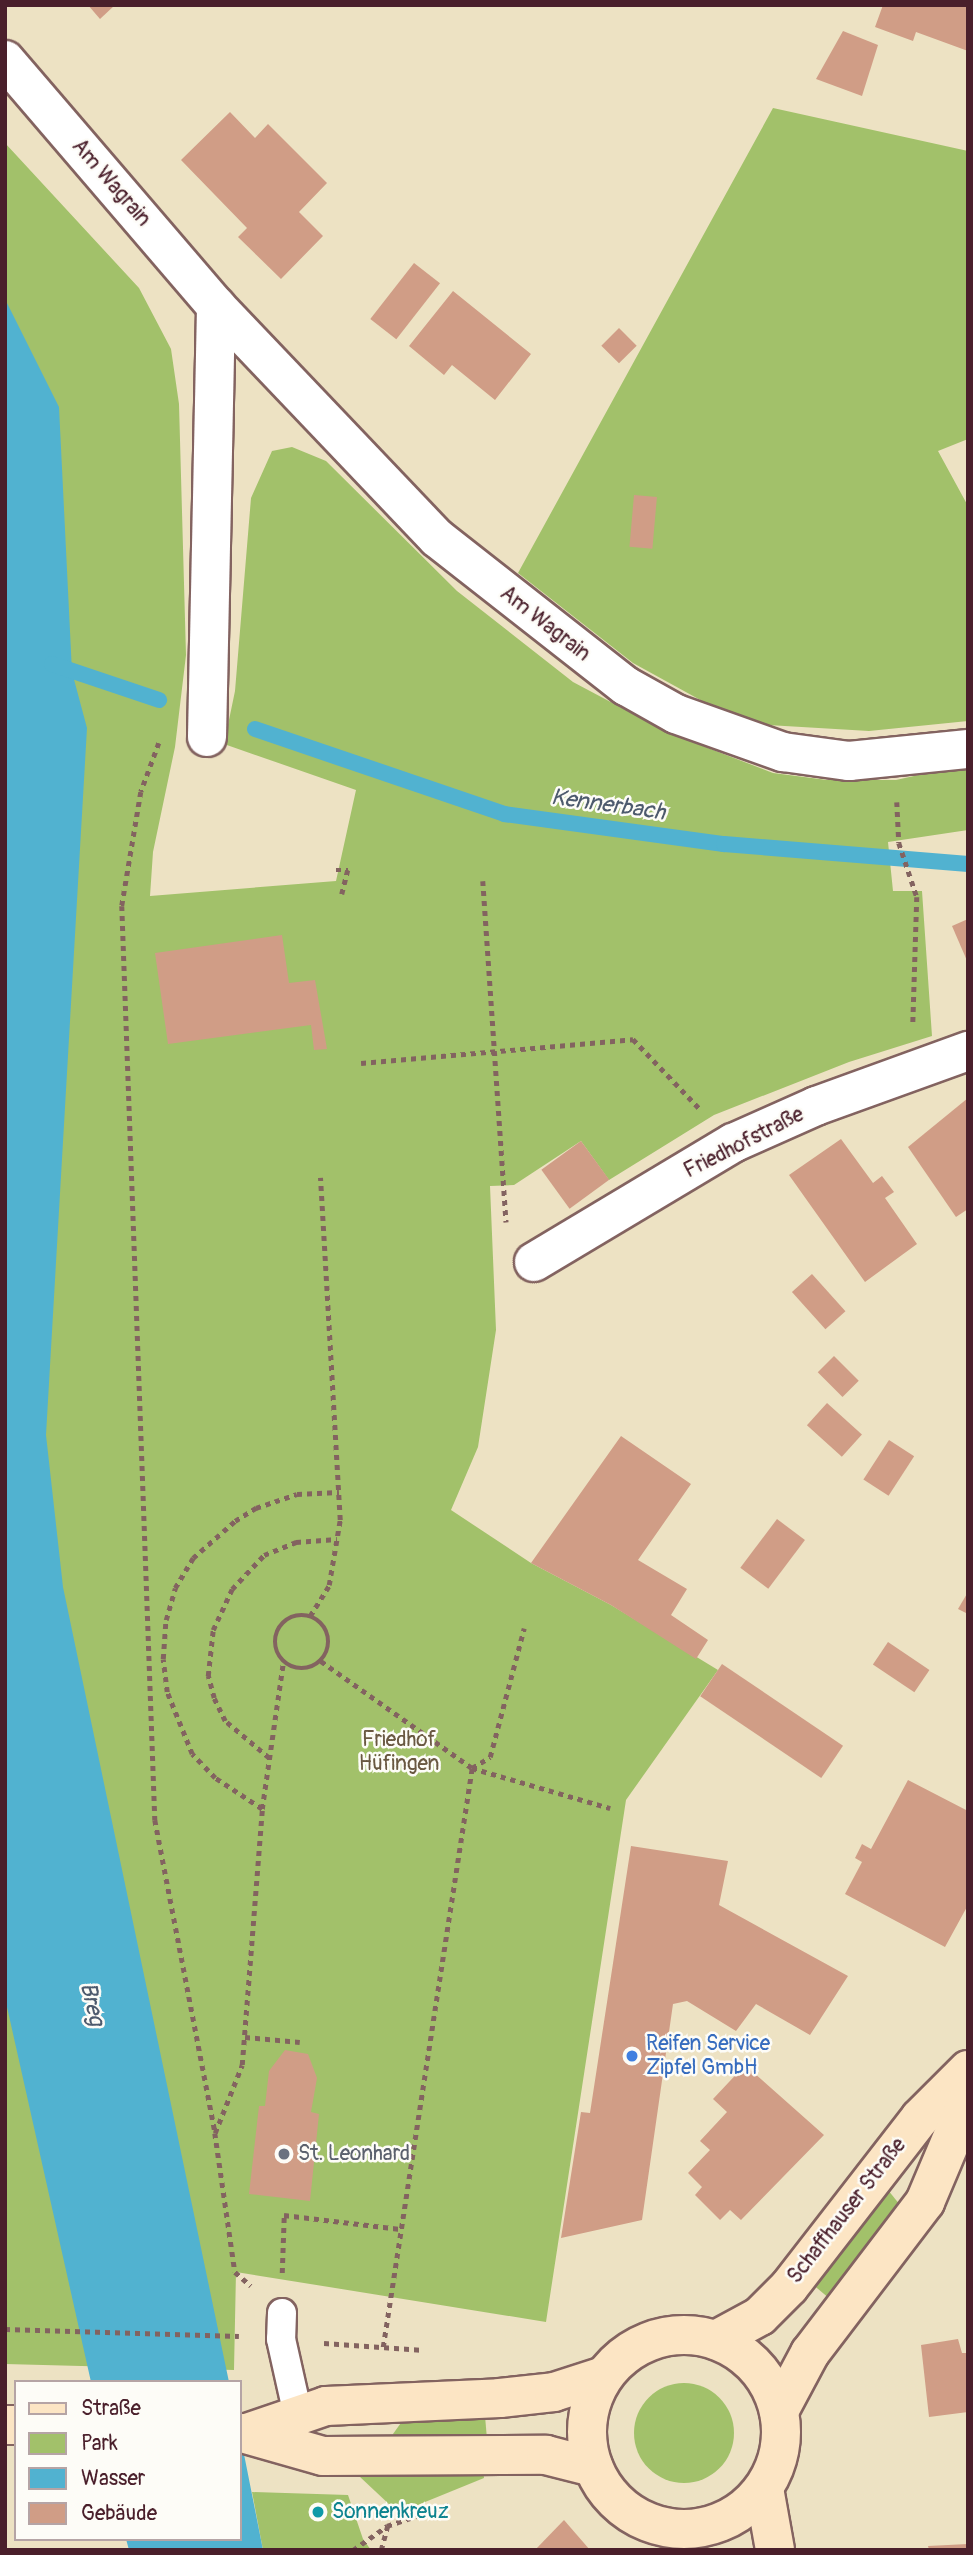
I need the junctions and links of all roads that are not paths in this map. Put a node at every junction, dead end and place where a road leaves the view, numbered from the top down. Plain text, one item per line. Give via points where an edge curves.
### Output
1 (5, 60) edge
2 (216, 306) junction
3 (207, 737) road end
4 (968, 749) edge
5 (968, 1051) edge
6 (534, 1262) road end
7 (968, 2070) edge
8 (968, 2100) edge
9 (281, 2326) road end
10 (716, 2340) junction
11 (604, 2376) junction
12 (779, 2411) junction
13 (298, 2415) junction
14 (244, 2433) edge
15 (593, 2467) junction
16 (764, 2488) junction
17 (682, 2539) edge
18 (775, 2550) edge

1 - 2 street, Am Wagrain
2 - 3 street
2 - 4 street, Am Wagrain via 437,538 626,686 676,714 783,752 849,761
5 - 6 street, Friedhofstraße via 733,1143
7 - 10 main road, Schaffhauser Straße via 920,2118 789,2287 761,2316
8 - 12 main road via 925,2202 810,2353
9 - 13 lane
10 - 11 main road via 670,2336 645,2343 622,2357
10 - 12 main road via 745,2357 763,2376
11 - 13 main road via 554,2392 393,2406 326,2406
11 - 15 main road via 587,2425
12 - 16 main road via 779,2451
13 - 14 main road
14 - 15 main road via 323,2456 546,2455
15 - 17 main road via 613,2499 633,2515
16 - 17 main road via 723,2520
16 - 18 main road

